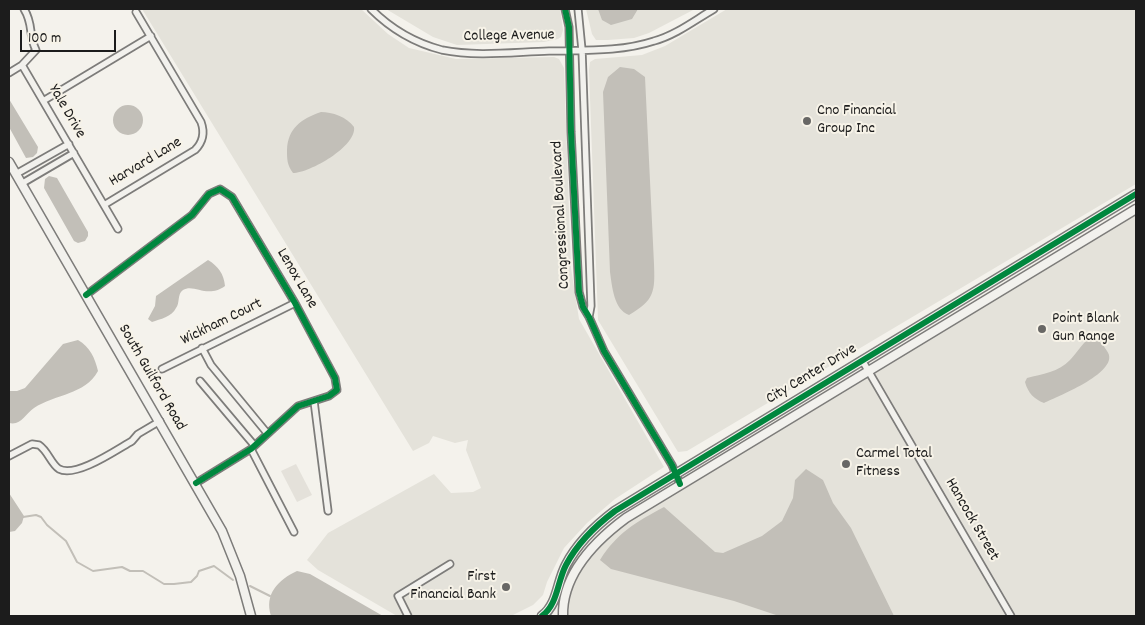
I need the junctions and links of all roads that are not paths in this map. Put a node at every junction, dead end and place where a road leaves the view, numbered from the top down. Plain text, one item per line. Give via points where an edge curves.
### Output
1 (24, 9) edge
2 (371, 9) edge
3 (565, 9) edge
4 (578, 9) edge
5 (714, 9) edge
6 (136, 12) dead end
7 (151, 36) junction
8 (569, 50) junction
9 (582, 50) junction
10 (22, 65) junction
11 (9, 73) edge
12 (44, 101) junction
13 (69, 144) junction
14 (74, 153) junction
15 (9, 162) edge
16 (16, 174) junction
17 (21, 184) junction
18 (1136, 194) edge
19 (104, 205) junction
20 (1136, 209) edge
21 (118, 230) dead end
22 (86, 295) junction
23 (295, 303) junction
24 (589, 317) junction
25 (202, 348) junction
26 (862, 360) junction
27 (162, 369) dead end
28 (868, 370) junction
29 (200, 381) dead end
30 (314, 401) junction
31 (160, 421) junction
32 (267, 433) junction
33 (252, 447) junction
34 (9, 456) edge
35 (675, 473) junction
36 (196, 483) junction
37 (680, 484) junction
38 (328, 511) dead end
39 (294, 532) dead end
40 (450, 564) dead end
41 (251, 616) edge
42 (408, 616) edge
43 (542, 616) edge
44 (548, 616) edge
45 (563, 616) edge
46 (1011, 616) edge

1 - 10 street via 30,18 30,39 36,50
2 - 8 street, College Avenue via 402,34 441,49 475,54
3 - 8 street, Congressional Boulevard
4 - 9 street, Congressional Boulevard
5 - 9 street, College Avenue via 654,41 626,48
6 - 7 street, Harvard Lane
7 - 12 street
7 - 19 street, Harvard Lane via 201,122 201,144
8 - 9 street, College Avenue
8 - 24 street, Congressional Boulevard via 579,292
9 - 24 street, Congressional Boulevard
10 - 11 street
10 - 12 street, Yale Drive
12 - 13 street, Yale Drive
13 - 14 street, Yale Drive
13 - 16 street
14 - 17 street
14 - 19 street, Yale Drive
15 - 16 street, South Guilford Road
16 - 17 street, South Guilford Road
17 - 22 street, South Guilford Road
18 - 26 street, City Center Drive
19 - 21 street, Yale Drive
20 - 28 street, City Center Drive
22 - 23 street, Lenox Lane via 192,215 208,194 220,189 232,197
22 - 31 street, South Guilford Road
23 - 25 street, Wickham Court
23 - 30 street, Lenox Lane via 338,383 335,393
24 - 35 street, Congressional Boulevard via 604,351
25 - 27 street, Wickham Court
25 - 32 street via 211,365
26 - 28 street, Hancock Street
26 - 35 street, City Center Drive
28 - 37 street, City Center Drive
28 - 46 street, Hancock Street
29 - 33 street
30 - 32 street, Lenox Lane via 298,406
30 - 38 street
31 - 34 street via 132,441 80,468 66,471 57,468 39,444 32,444
31 - 36 street, South Guilford Road
32 - 33 street, Lenox Lane
33 - 36 street, Lenox Lane
33 - 39 street
35 - 37 street, Congressional Boulevard
35 - 43 street, City Center Drive via 615,511 588,534 568,562 552,605
36 - 41 street, South Guilford Road via 231,549
37 - 45 street, City Center Drive via 626,518 595,545 570,582
40 - 42 street via 398,596
43 - 44 street

